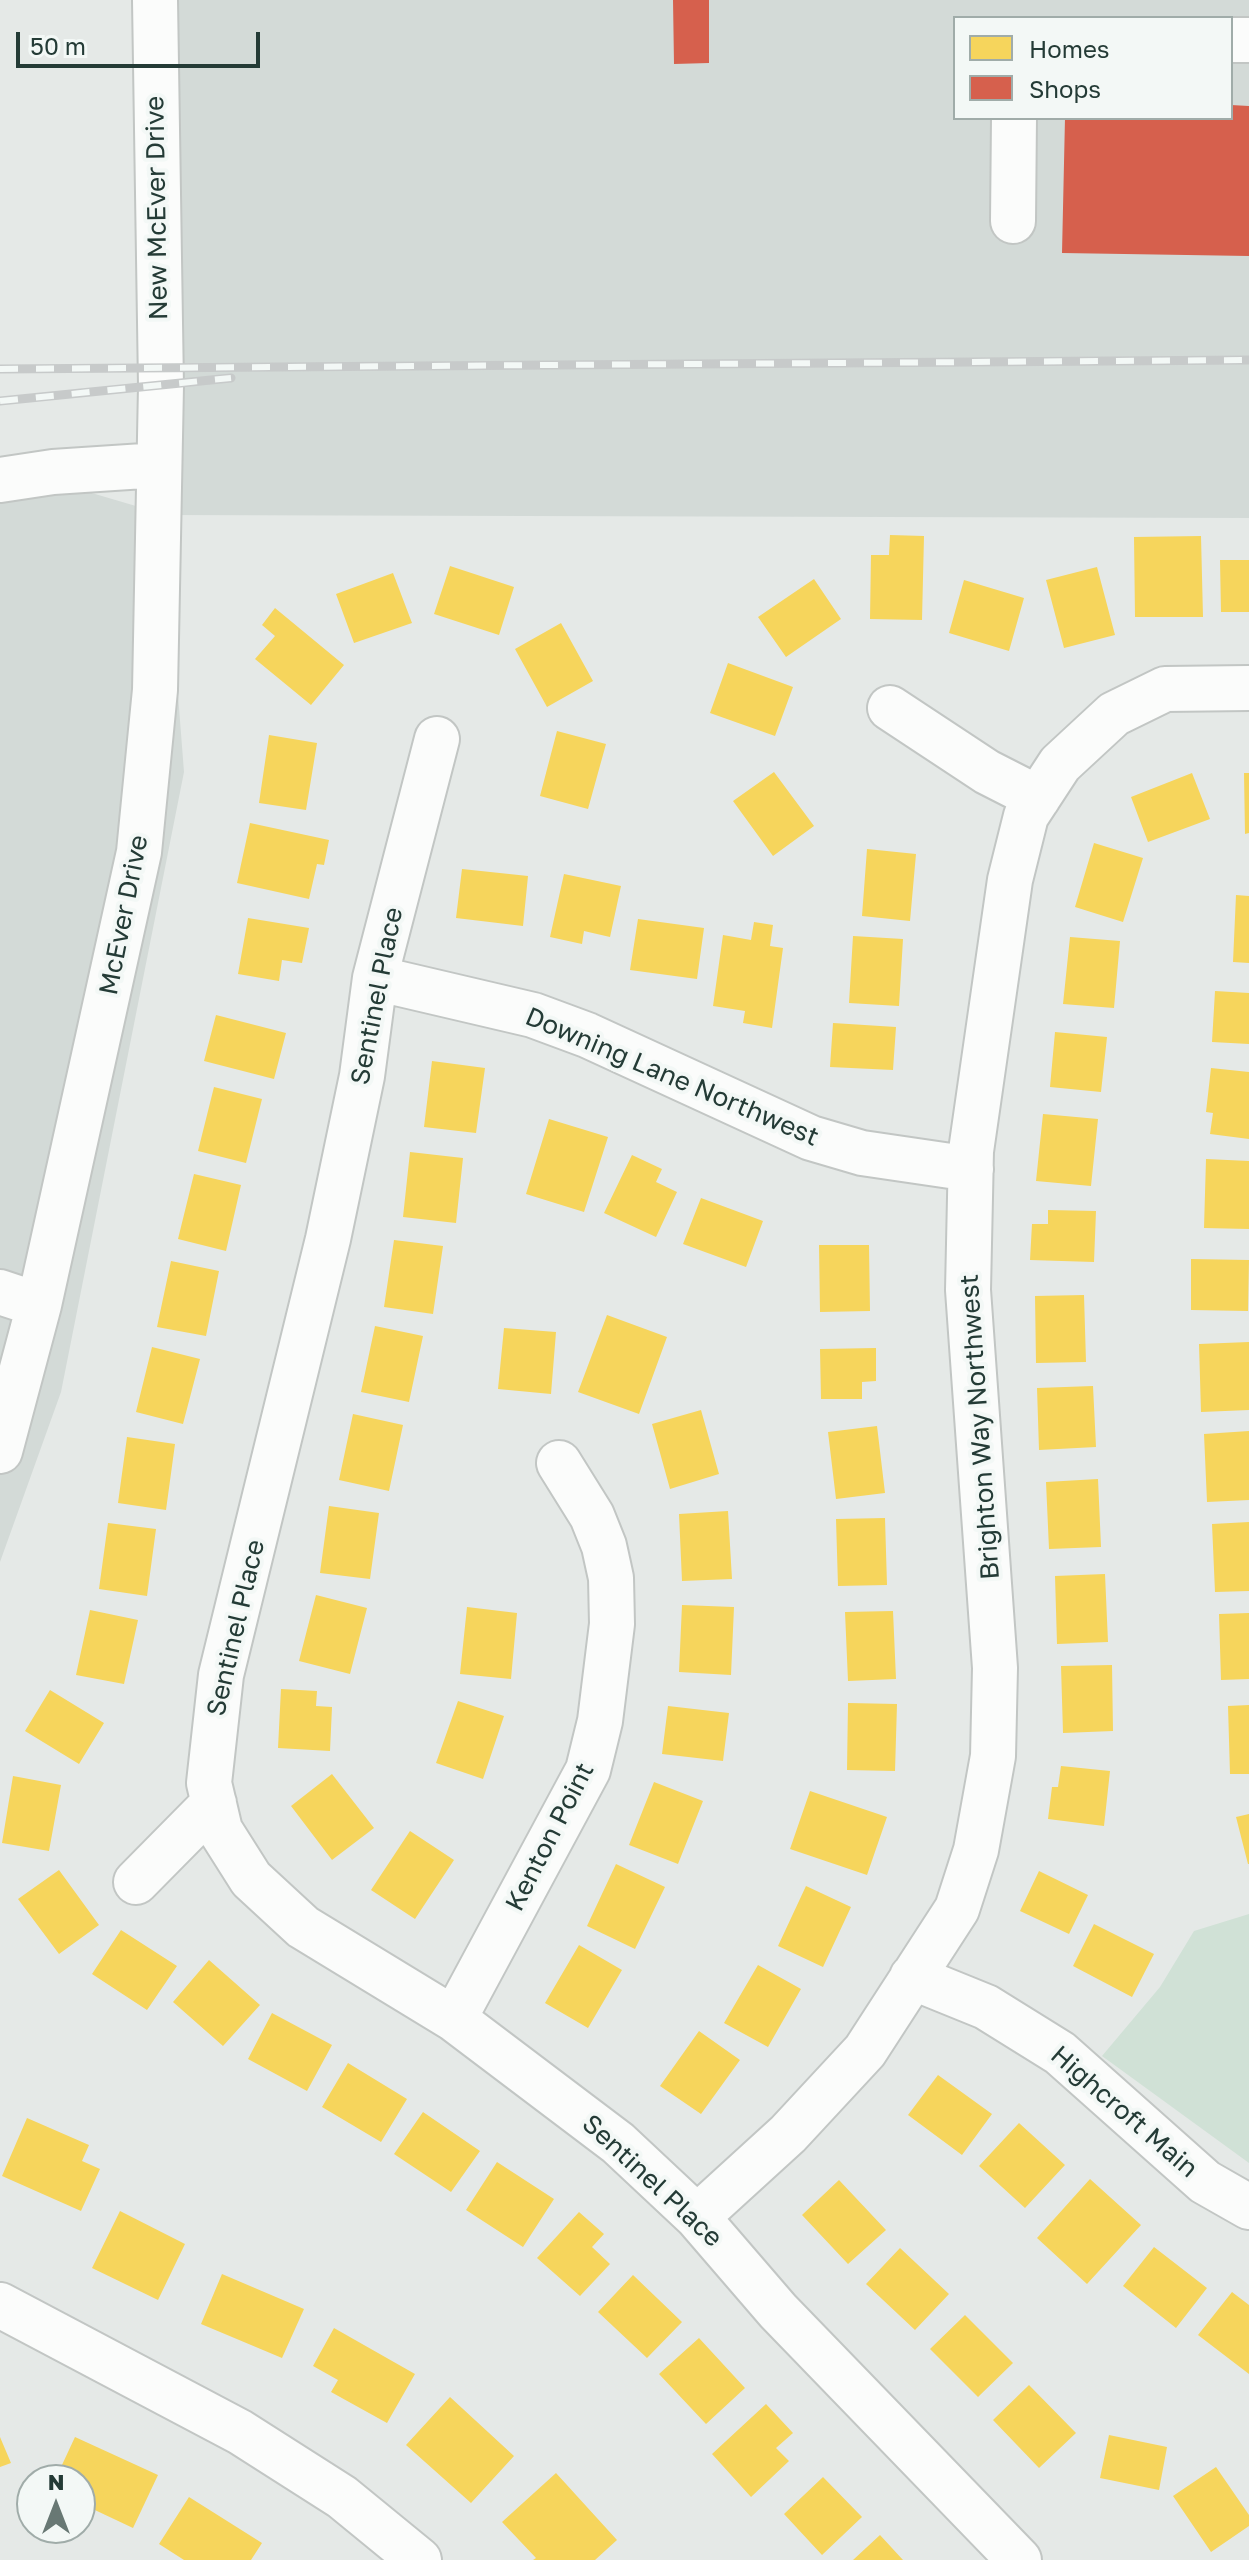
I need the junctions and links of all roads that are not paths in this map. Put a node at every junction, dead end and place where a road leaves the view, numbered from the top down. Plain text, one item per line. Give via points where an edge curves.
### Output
1 (155, 0) edge
2 (1014, 120) edge
3 (1013, 221) dead end
4 (160, 368) joint
5 (159, 465) junction
6 (0, 480) edge
7 (1249, 688) edge
8 (890, 708) dead end
9 (437, 739) dead end
10 (1038, 798) junction
11 (375, 978) junction
12 (971, 1169) junction
13 (19, 1299) edge
14 (0, 1451) edge
15 (559, 1463) dead end
16 (214, 1803) junction
17 (136, 1882) dead end
18 (912, 1977) junction
19 (454, 2019) junction
20 (1249, 2207) edge
21 (697, 2217) junction
22 (0, 2305) edge
23 (419, 2560) edge
24 (1019, 2560) edge

1 - 4 street, New McEver Drive
2 - 3 street
4 - 5 street, McEver Drive
5 - 6 street
5 - 13 street, McEver Drive via 155,690 139,852
7 - 10 street, Brighton Way Northwest via 1165,689 1114,714 1060,764
8 - 10 street via 987,772
9 - 11 street, Sentinel Place
10 - 12 street, Brighton Way Northwest via 1026,816 1010,880
11 - 12 street, Downing Lane Northwest via 533,1015 811,1138 862,1153
11 - 16 street, Sentinel Place via 362,1076 328,1239 221,1675 209,1783
12 - 18 street, Brighton Way Northwest via 968,1290 991,1591 993,1756 976,1850 957,1909
13 - 14 street, McEver Drive
15 - 19 street, Kenton Point via 592,1516 611,1578 612,1624 600,1721 588,1770
16 - 17 street
16 - 19 street, Sentinel Place via 220,1830 251,1879 303,1927
18 - 20 street, Highcroft Main via 986,2007 1060,2053 1205,2182
18 - 21 street, Brighton Way Northwest via 865,2051 788,2134
19 - 21 street, Sentinel Place via 618,2143
21 - 24 street, Sentinel Place via 778,2311
22 - 23 street via 240,2432 342,2497

